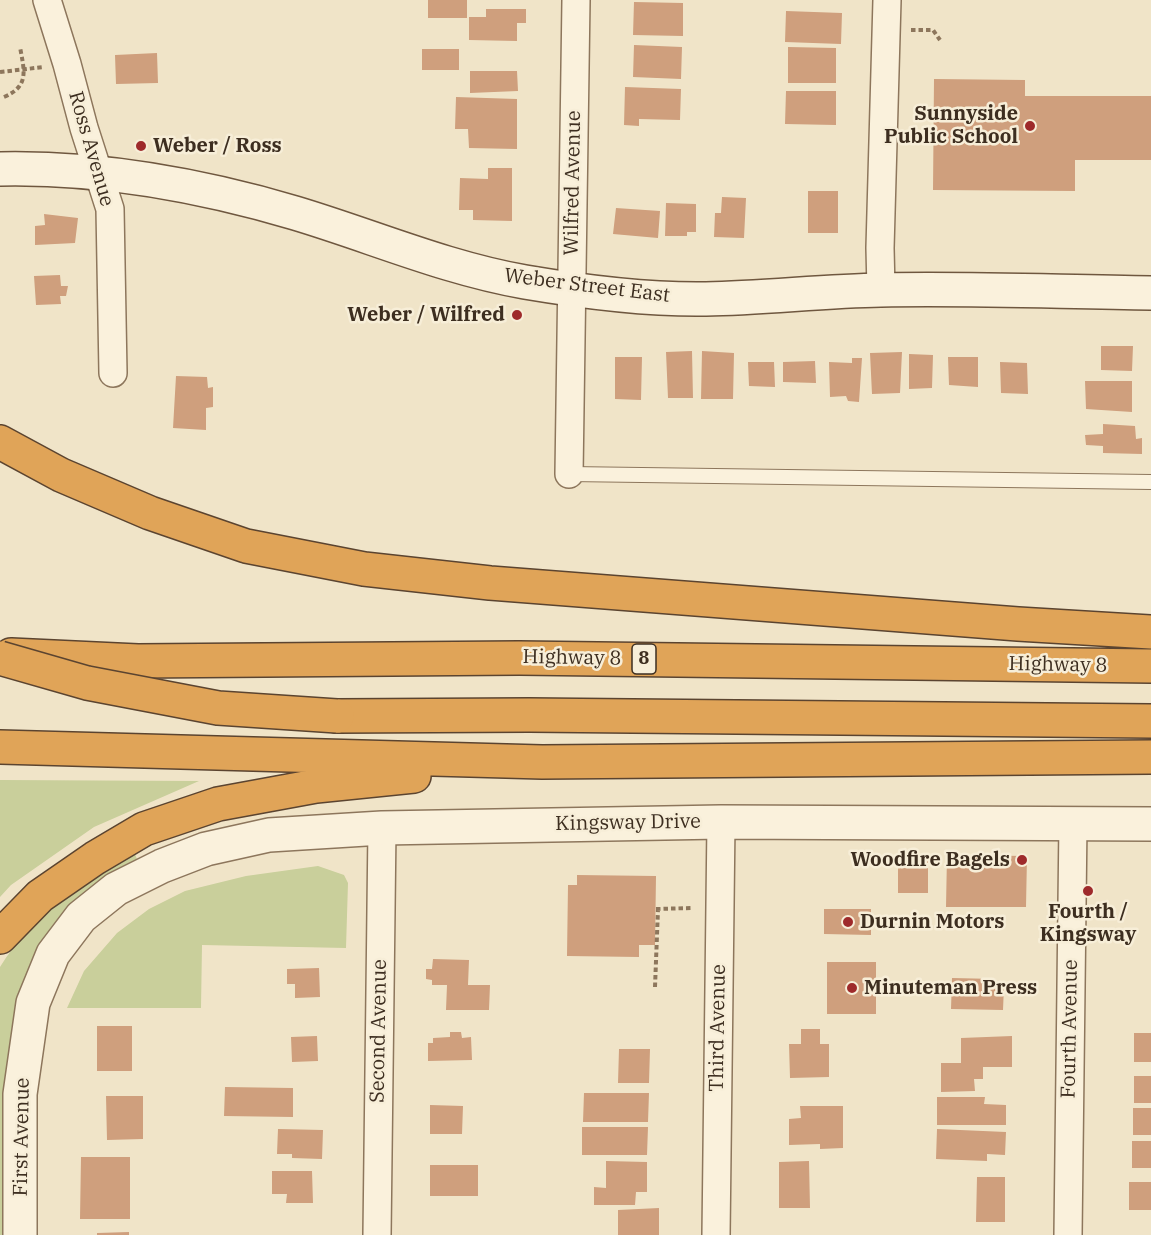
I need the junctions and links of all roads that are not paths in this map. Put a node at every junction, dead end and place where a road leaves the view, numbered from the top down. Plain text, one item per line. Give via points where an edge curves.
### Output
1 (47, 0) edge
2 (576, 0) edge
3 (886, 0) edge
4 (0, 169) edge
5 (98, 173) junction
6 (571, 288) junction
7 (881, 290) junction
8 (1151, 293) edge
9 (112, 373) dead end
10 (0, 442) edge
11 (569, 474) joint
12 (1151, 482) edge
13 (1151, 632) edge
14 (0, 656) edge
15 (138, 661) junction
16 (1151, 666) edge
17 (0, 670) edge
18 (1151, 722) edge
19 (0, 747) edge
20 (1151, 757) edge
21 (542, 762) junction
22 (721, 822) junction
23 (1073, 822) junction
24 (1151, 824) edge
25 (382, 828) junction
26 (116, 889) joint
27 (0, 937) edge
28 (20, 1235) edge
29 (376, 1235) edge
30 (716, 1235) edge
31 (1068, 1235) edge

1 - 5 street, Ross Avenue
2 - 6 street, Wilfred Avenue
3 - 7 street
4 - 5 street, Weber Street East
5 - 6 street, Weber Street East via 205,191 295,213 427,258 524,282
5 - 9 street, Ross Avenue via 110,209
6 - 7 street, Weber Street East via 703,299
6 - 11 street, Wilfred Avenue
7 - 8 street, Weber Street East
10 - 13 highway via 61,475 150,513 246,546 364,569 490,583
11 - 12 lane
14 - 15 highway
14 - 18 highway, bridge via 87,683 218,708 337,716
15 - 16 highway, Highway 8 / 8 via 519,658
15 - 17 highway
19 - 21 highway
20 - 21 highway
21 - 27 highway via 316,786 218,804 144,829 95,858 40,896
22 - 23 street, Kingsway Drive
22 - 25 street, Kingsway Drive
22 - 30 street, Third Avenue
23 - 24 street, Kingsway Drive
23 - 31 street, Fourth Avenue
25 - 26 street, Kingsway Drive via 269,835 206,849
25 - 29 street, Second Avenue
26 - 28 street, First Avenue via 81,917 53,954 33,1003 20,1094

